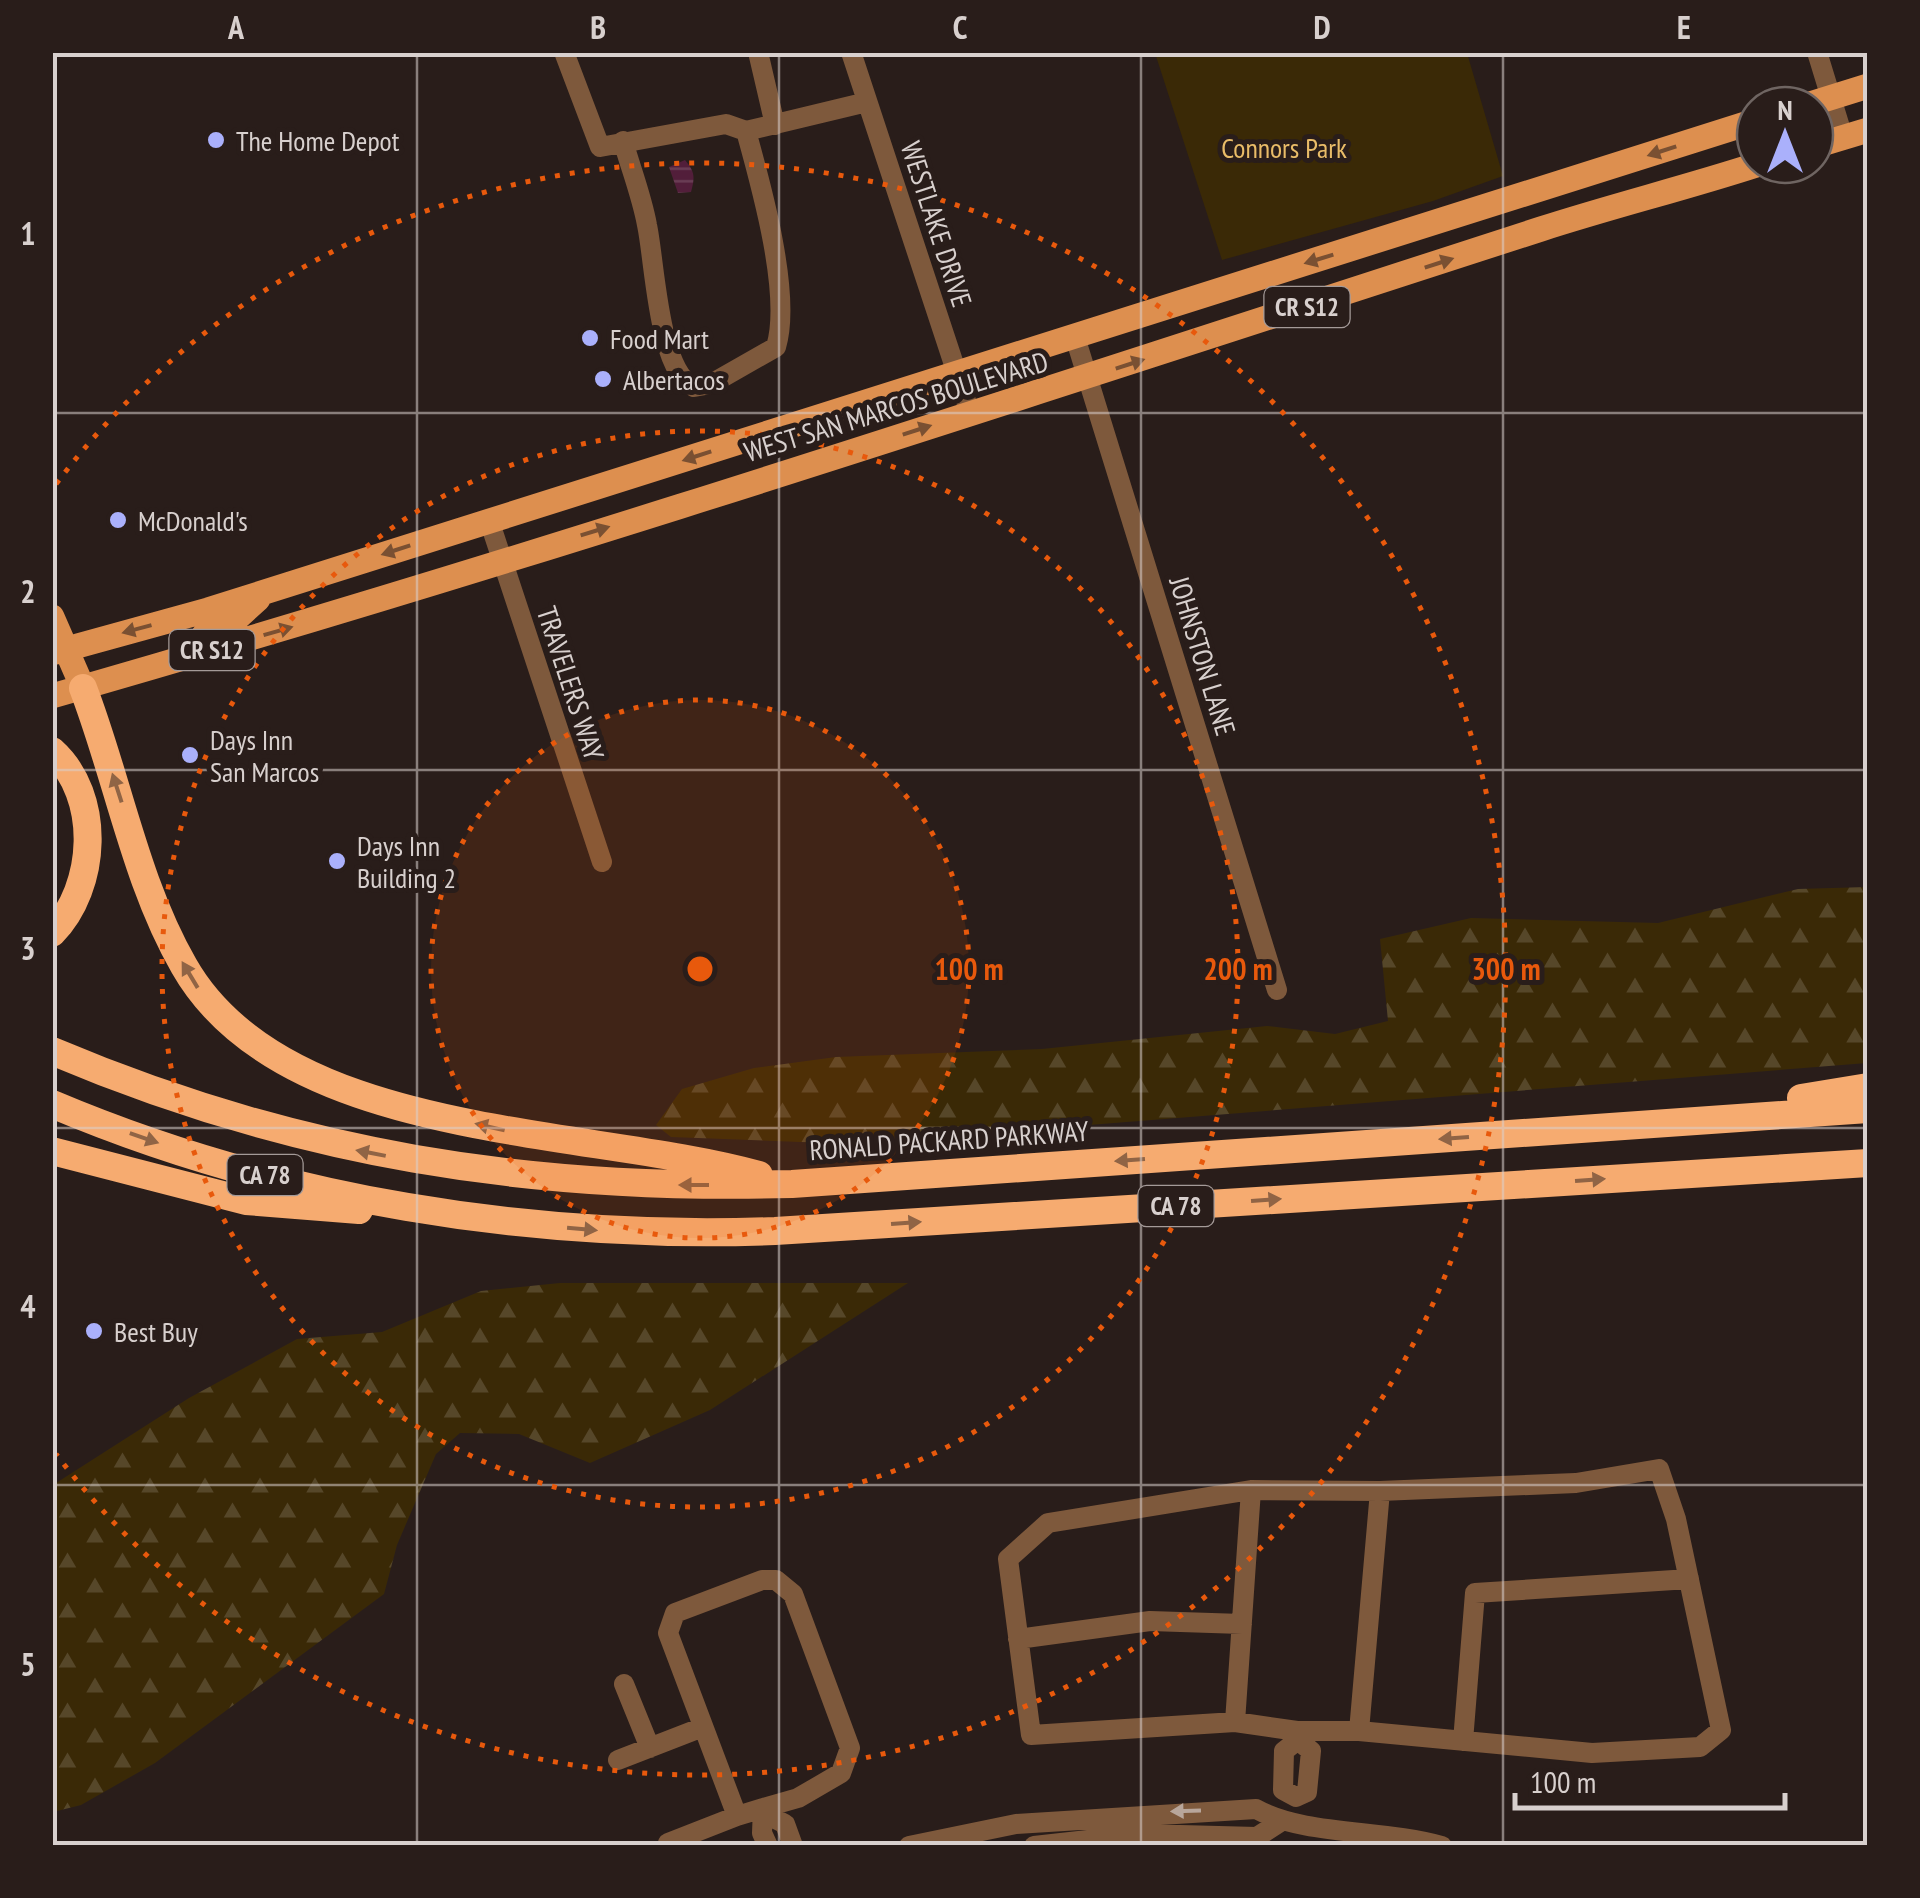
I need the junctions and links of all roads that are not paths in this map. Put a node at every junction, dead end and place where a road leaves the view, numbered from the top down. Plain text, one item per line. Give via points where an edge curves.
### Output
1 (564, 52) edge
2 (758, 52) edge
3 (851, 52) edge
4 (1817, 52) edge
5 (1818, 85) edge
6 (1868, 86) edge
7 (1835, 96) edge
8 (867, 102) junction
9 (1835, 115) edge
10 (775, 124) junction
11 (1735, 127) edge
12 (746, 130) junction
13 (1856, 133) edge
14 (623, 141) junction
15 (1735, 171) edge
16 (1076, 338) junction
17 (957, 374) junction
18 (1088, 378) junction
19 (970, 414) junction
20 (488, 520) junction
21 (502, 560) junction
22 (265, 592) junction
23 (52, 617) edge
24 (59, 651) edge
25 (202, 653) junction
26 (83, 688) junction
27 (52, 696) edge
28 (52, 751) edge
29 (602, 862) dead end
30 (52, 933) edge
31 (1277, 990) dead end
32 (52, 1052) edge
33 (1868, 1087) edge
34 (52, 1104) edge
35 (1868, 1109) edge
36 (1622, 1126) junction
37 (52, 1151) edge
38 (1868, 1163) edge
39 (792, 1184) junction
40 (484, 1222) junction
41 (1251, 1490) junction
42 (1380, 1491) junction
43 (1689, 1578) junction
44 (1242, 1624) junction
45 (1018, 1639) junction
46 (624, 1684) dead end
47 (1236, 1722) junction
48 (703, 1727) junction
49 (1359, 1731) junction
50 (1297, 1736) junction
51 (1462, 1741) junction
52 (650, 1748) junction
53 (618, 1760) dead end
54 (765, 1811) junction
55 (737, 1816) junction
56 (1288, 1823) junction
57 (668, 1843) dead end
58 (768, 1846) edge
59 (793, 1846) edge
60 (909, 1846) edge
61 (1034, 1846) edge
62 (1282, 1846) edge
63 (1442, 1846) edge

1 - 14 street via 600,147
2 - 10 street
3 - 8 street, WESTLAKE DRIVE
4 - 5 street
6 - 7 main road
8 - 10 street
8 - 17 street, WESTLAKE DRIVE
9 - 13 street
10 - 12 street
11 -> 16 main road, WEST SAN MARCOS BOULEVARD / CR S12
12 - 14 street via 726,124
12 - 14 street via 784,322 776,347 694,387 677,373
18 -> 15 main road, WEST SAN MARCOS BOULEVARD / CR S12
16 - 17 main road, WEST SAN MARCOS BOULEVARD / CR S12
16 - 18 street, JOHNSTON LANE
17 - 19 street, WESTLAKE DRIVE
17 -> 20 main road, WEST SAN MARCOS BOULEVARD / CR S12
18 - 19 main road, WEST SAN MARCOS BOULEVARD / CR S12
18 - 31 street, JOHNSTON LANE
21 -> 19 main road, WEST SAN MARCOS BOULEVARD / CR S12
20 - 21 street, TRAVELERS WAY
20 -> 22 main road, WEST SAN MARCOS BOULEVARD / CR S12
25 -> 21 main road, WEST SAN MARCOS BOULEVARD / CR S12
21 - 29 street, TRAVELERS WAY
22 -> 24 main road, WEST SAN MARCOS BOULEVARD / CR S12
22 - 25 main road via 234,620 204,635
23 - 24 main road
24 - 26 main road
25 - 26 main road, WEST SAN MARCOS BOULEVARD / CR S12
26 - 27 main road, WEST SAN MARCOS BOULEVARD / CR S12
39 -> 26 highway via 707,1160 557,1141 422,1110 281,1063 246,1040 210,1007 157,914
28 - 30 highway via 66,763 74,785 88,854 73,905
39 -> 32 highway, RONALD PACKARD PARKWAY / CA 78 via 630,1184 417,1162 243,1121
33 - 36 highway
34 -> 40 highway, CA 78 via 253,1173
35 - 36 highway, RONALD PACKARD PARKWAY / CA 78
36 -> 39 highway, RONALD PACKARD PARKWAY / CA 78
37 - 40 highway via 246,1200
40 -> 38 highway, CA 78 via 609,1231 775,1231
41 - 42 street
41 - 44 street
41 - 45 street via 1048,1523 1008,1559
42 - 43 street via 1576,1482 1660,1469
42 - 49 street
43 - 51 street via 1474,1593
43 - 51 street via 1720,1730 1700,1747 1592,1753
44 - 45 street via 1150,1621
44 - 47 street
45 - 47 street via 1031,1735
46 - 52 street
47 - 50 street
48 - 52 street
48 - 54 street via 668,1634 670,1622 675,1613 729,1591 776,1580 793,1594 850,1748 842,1773
48 - 55 street
49 - 50 street
49 - 51 street
50 - 56 street via 1311,1751 1307,1792 1296,1797
52 - 53 street
54 - 55 street
54 - 58 street
54 - 59 street via 785,1824
55 - 57 street
56 -> 60 street via 1256,1809 1095,1816
56 - 61 street via 1257,1837 1142,1834
56 - 62 street
56 - 63 street via 1399,1834

